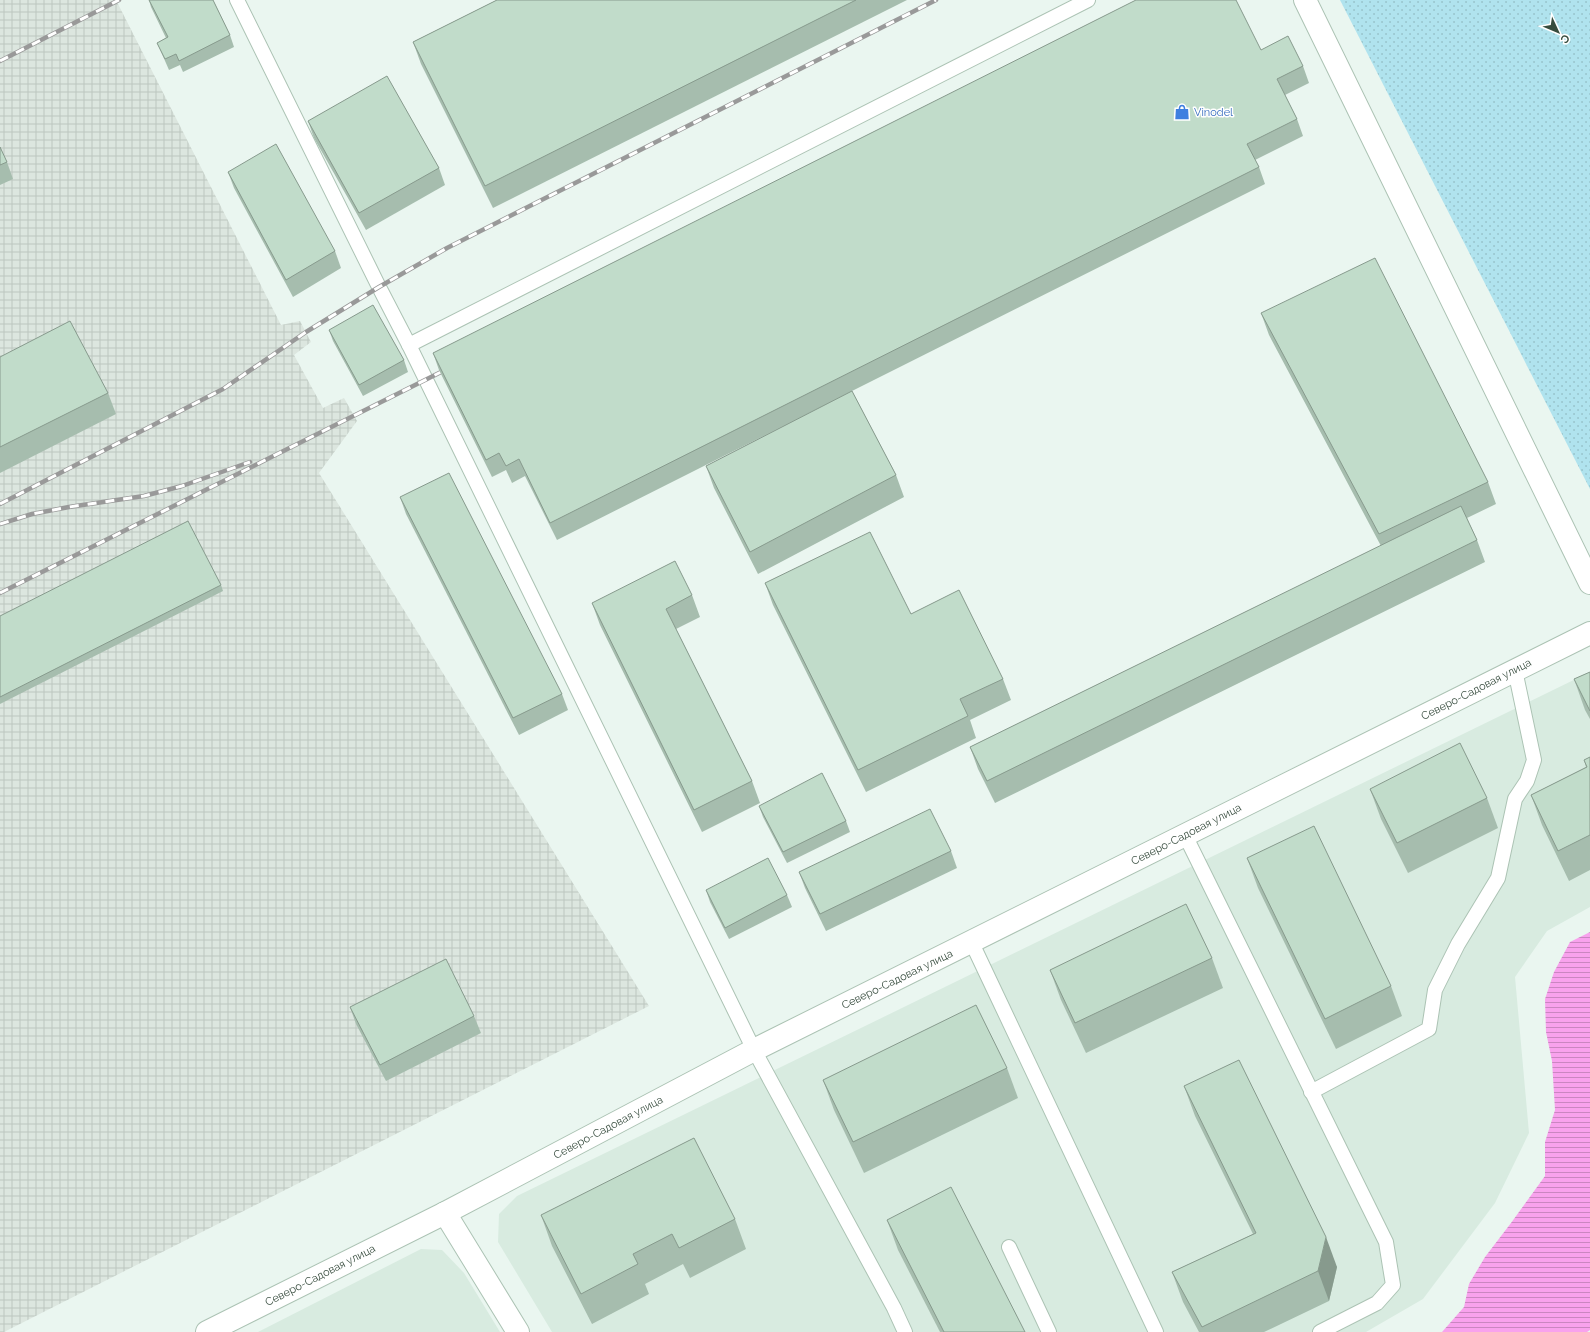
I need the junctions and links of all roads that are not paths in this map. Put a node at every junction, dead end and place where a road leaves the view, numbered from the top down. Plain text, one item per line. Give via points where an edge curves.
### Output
1 (236, 0) edge
2 (1088, 0) edge
3 (1305, 0) edge
4 (409, 344) junction
5 (1590, 583) edge
6 (1590, 633) edge
7 (1515, 670) junction
8 (1185, 835) junction
9 (971, 941) junction
10 (754, 1050) junction
11 (1311, 1092) junction
12 (445, 1213) junction
13 (1009, 1247) dead end
14 (207, 1332) edge
15 (518, 1332) edge
16 (905, 1332) edge
17 (1049, 1332) edge
18 (1156, 1332) edge
19 (1320, 1332) edge

1 - 4 lane
2 - 4 lane
3 - 5 street
4 - 10 lane
6 - 7 street, Северо-Садовая улица
7 - 8 street, Северо-Садовая улица
7 - 11 lane via 1534,760 1527,781 1515,800 1498,878 1458,944 1435,990 1428,1029
8 - 9 street, Северо-Садовая улица
8 - 11 lane
9 - 10 street, Северо-Садовая улица
9 - 18 lane
10 - 12 street, Северо-Садовая улица
10 - 16 lane via 887,1294
11 - 19 lane via 1386,1242 1393,1285 1377,1303
12 - 14 street, Северо-Садовая улица
12 - 15 street
13 - 17 lane

